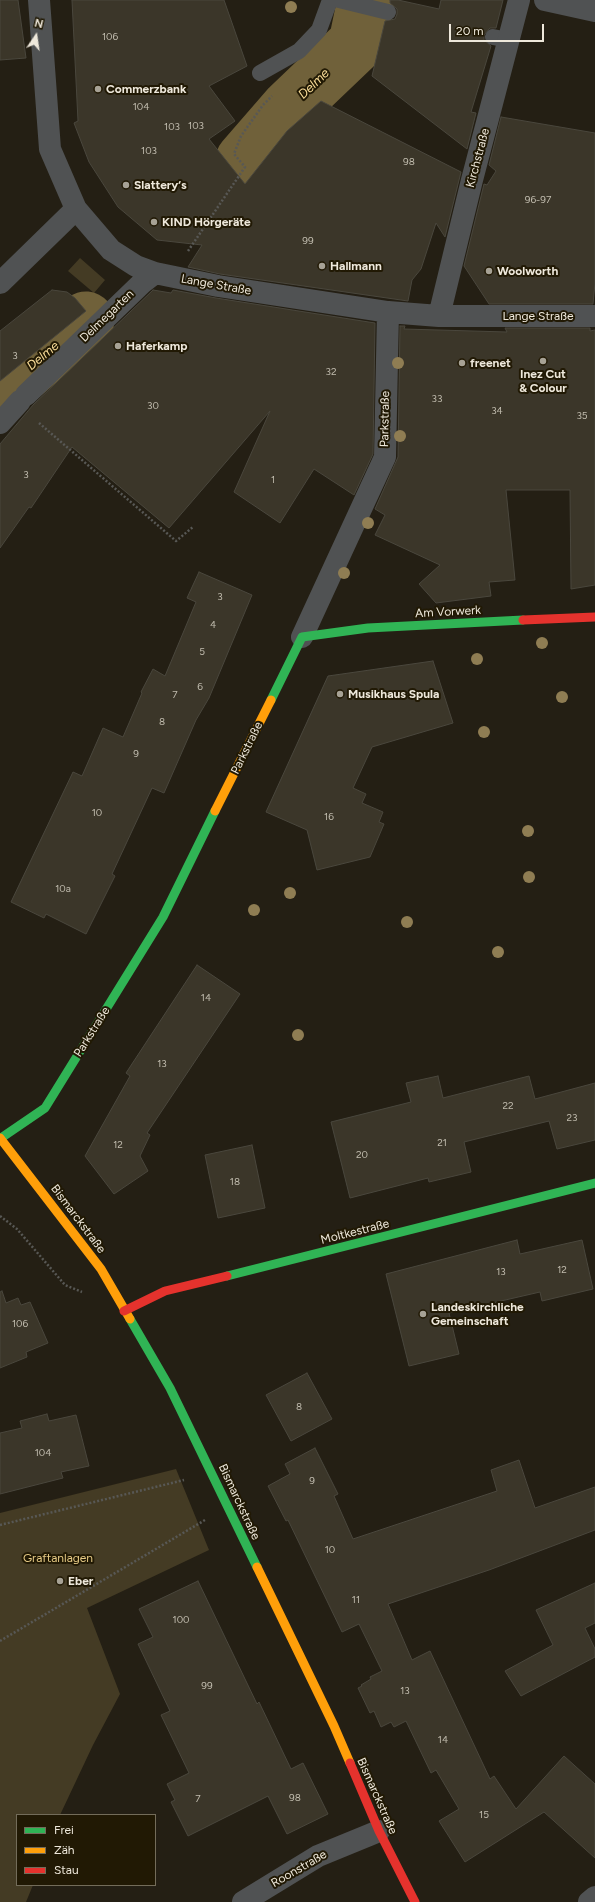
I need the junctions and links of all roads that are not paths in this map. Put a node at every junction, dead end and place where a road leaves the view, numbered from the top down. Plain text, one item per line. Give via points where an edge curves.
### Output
1 (40, 0) edge
2 (330, 0) edge
3 (339, 0) edge
4 (519, 0) edge
5 (545, 0) edge
6 (386, 11) dead end
7 (595, 11) edge
8 (260, 73) dead end
9 (76, 209) junction
10 (163, 275) junction
11 (0, 283) edge
12 (388, 312) junction
13 (439, 316) junction
14 (595, 316) edge
15 (0, 423) edge
16 (595, 617) edge
17 (302, 637) junction
18 (0, 1138) edge
19 (595, 1183) edge
20 (124, 1311) junction
21 (379, 1831) junction
22 (595, 1897) edge
23 (243, 1902) edge
24 (415, 1902) edge
25 (589, 1902) edge

1 - 9 street, Lange Straße via 50,149
2 - 8 lane via 319,30 299,51
3 - 6 lane
4 - 13 street, Kirchstraße via 501,38 491,112
5 - 7 street
9 - 10 street, Lange Straße via 111,250 136,266
9 - 11 street
10 - 12 street, Lange Straße
10 - 15 street, Delmegarten via 142,283
12 - 13 street, Lange Straße
12 - 17 street, Parkstraße via 385,457
13 - 14 street, Lange Straße
16 - 17 street, Am Vorwerk via 368,628
17 - 18 street, Parkstraße via 163,917 44,1108
18 - 20 street, Bismarckstraße via 101,1269
19 - 20 street, Moltkestraße via 165,1291
20 - 21 street, Bismarckstraße via 170,1388 211,1471 334,1726
21 - 23 street, Roonstraße via 318,1856
21 - 24 street, Bismarckstraße
22 - 25 street

